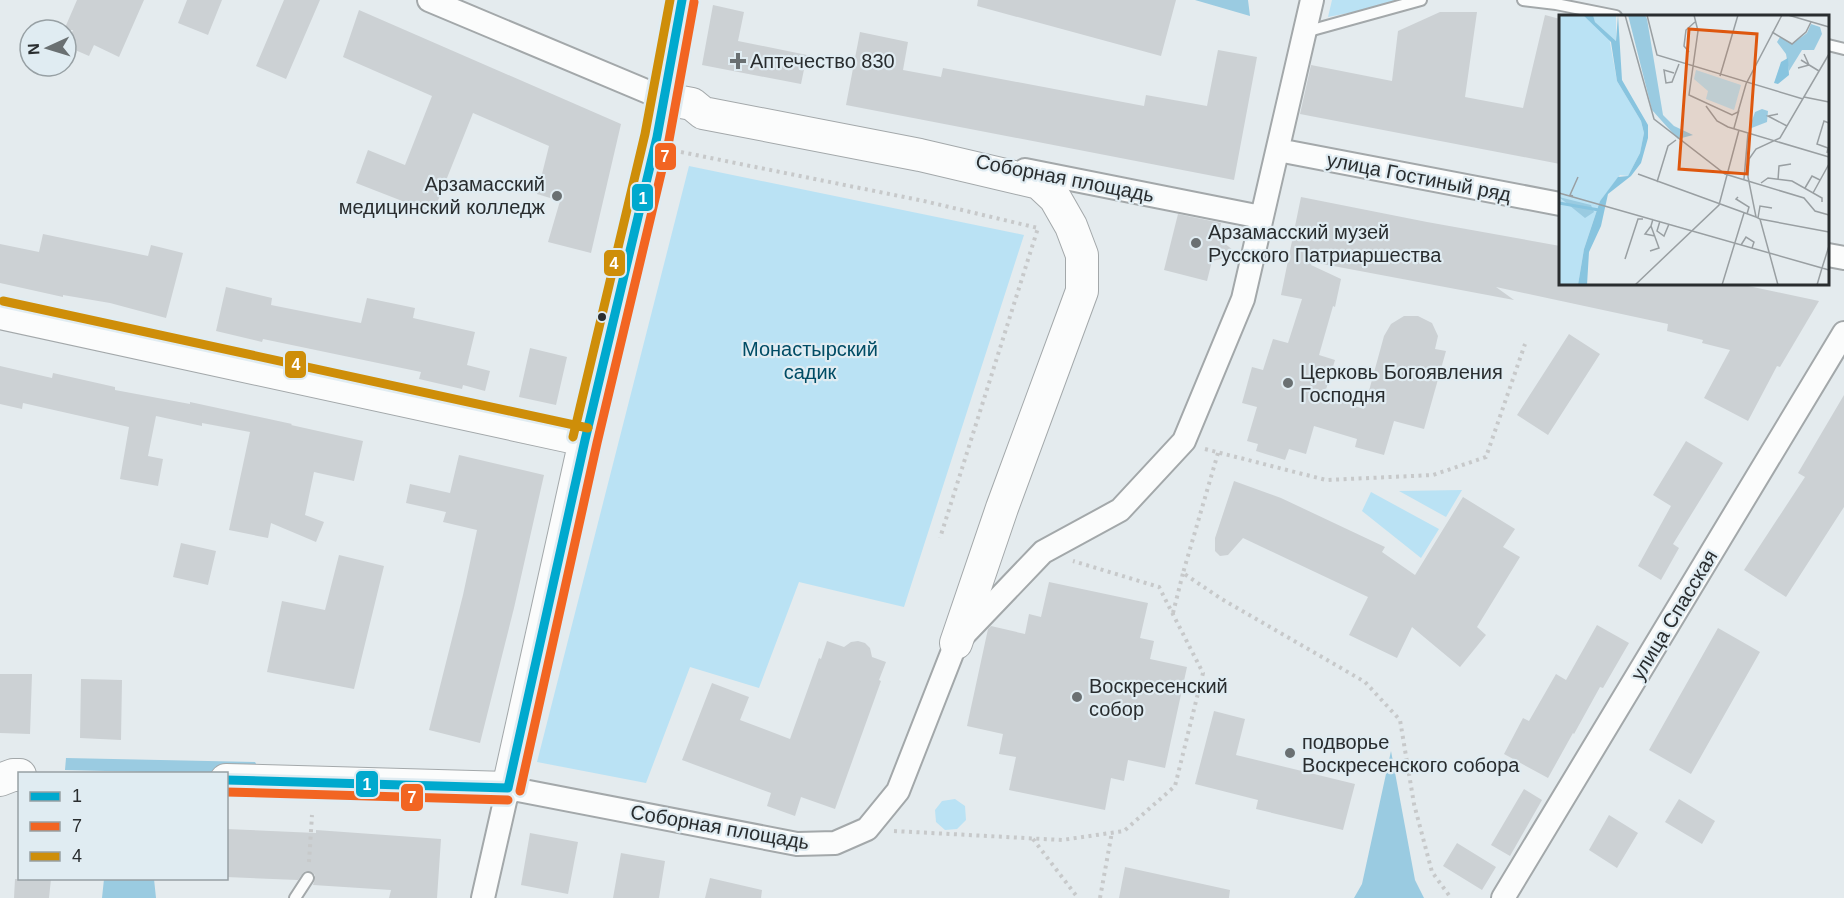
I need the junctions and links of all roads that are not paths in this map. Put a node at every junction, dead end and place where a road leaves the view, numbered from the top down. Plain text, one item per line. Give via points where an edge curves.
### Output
1 (429, 0) edge
2 (682, 0) edge
3 (1312, 0) edge
4 (1421, 0) edge
5 (1523, 0) edge
6 (1611, 15) edge
7 (1305, 32) junction
8 (1829, 45) edge
9 (1844, 49) edge
10 (679, 102) junction
11 (1278, 150) junction
12 (1559, 204) edge
13 (1261, 216) junction
14 (1829, 255) edge
15 (1844, 258) edge
16 (0, 313) edge
17 (1844, 333) edge
18 (585, 440) junction
19 (956, 643) junction
20 (228, 780) edge
21 (508, 788) junction
22 (308, 878) road end
23 (295, 898) edge
24 (483, 898) edge
25 (1503, 898) edge

1 - 10 street
2 - 10 street
3 - 7 street, Соборная площадь
4 - 7 lane
5 - 6 lane
7 - 11 street, Соборная площадь
8 - 9 lane
10 - 13 street, Соборная площадь
10 - 18 street
10 - 19 street, Соборная площадь via 703,112 1039,183 1055,198 1071,226 1082,255 1082,291
11 - 12 street, улица Гостиный ряд
11 - 13 street, Соборная площадь
13 - 19 street, Соборная площадь via 1243,299 1184,441 1120,510 1043,552
14 - 15 street
16 - 18 street
17 - 25 street, улица Спасская
18 - 21 street
19 - 21 street, Соборная площадь via 898,791 867,829 835,843 797,844
20 - 21 street
21 - 24 street
22 - 23 lane

